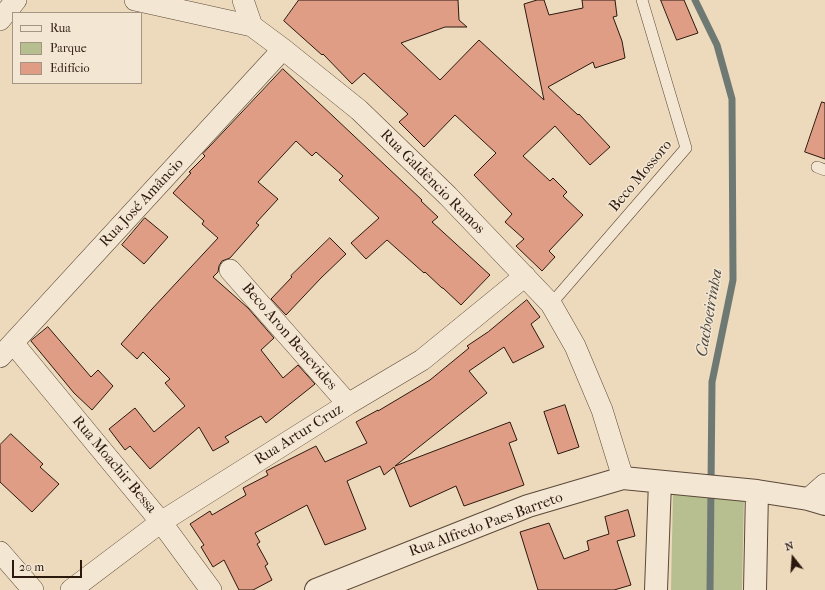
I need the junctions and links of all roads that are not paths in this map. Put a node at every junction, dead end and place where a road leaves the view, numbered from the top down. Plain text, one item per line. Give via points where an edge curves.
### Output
1 (16, 0) edge
2 (135, 0) edge
3 (243, 0) edge
4 (642, 0) edge
5 (0, 20) edge
6 (252, 26) junction
7 (284, 49) junction
8 (230, 270) dead end
9 (525, 276) junction
10 (550, 304) junction
11 (6, 350) edge
12 (348, 404) junction
13 (623, 478) junction
14 (667, 483) junction
15 (825, 484) edge
16 (757, 491) junction
17 (817, 502) edge
18 (161, 522) junction
19 (0, 552) edge
20 (33, 590) edge
21 (71, 590) edge
22 (211, 590) edge
23 (316, 590) edge
24 (656, 590) edge
25 (755, 590) edge

1 - 5 street
2 - 6 street, Rua Galdêncio Ramos
3 - 6 street
4 - 10 lane, Beco Mossoro via 686,148
6 - 7 street, Rua Galdêncio Ramos
7 - 9 street, Rua Galdêncio Ramos via 359,110 448,196
7 - 11 street, Rua José Amâncio
8 - 12 street, Beco Aron Benevides
9 - 10 street, Rua Galdêncio Ramos
9 - 12 street, Rua Artur Cruz via 422,360
10 - 13 street, Rua Galdêncio Ramos via 575,346 584,367 602,410
11 - 18 street, Rua Moachir Bessa
12 - 18 street, Rua Artur Cruz
13 - 14 street, Rua Alfredo Paes Barreto
13 - 23 street, Rua Alfredo Paes Barreto via 528,506
14 - 16 street, Rua Alfredo Paes Barreto
14 - 24 street
15 - 17 street
16 - 17 street, Rua Alfredo Paes Barreto
16 - 25 street
18 - 21 street, Rua Artur Cruz
18 - 22 street, Rua Moachir Bessa
19 - 20 street

